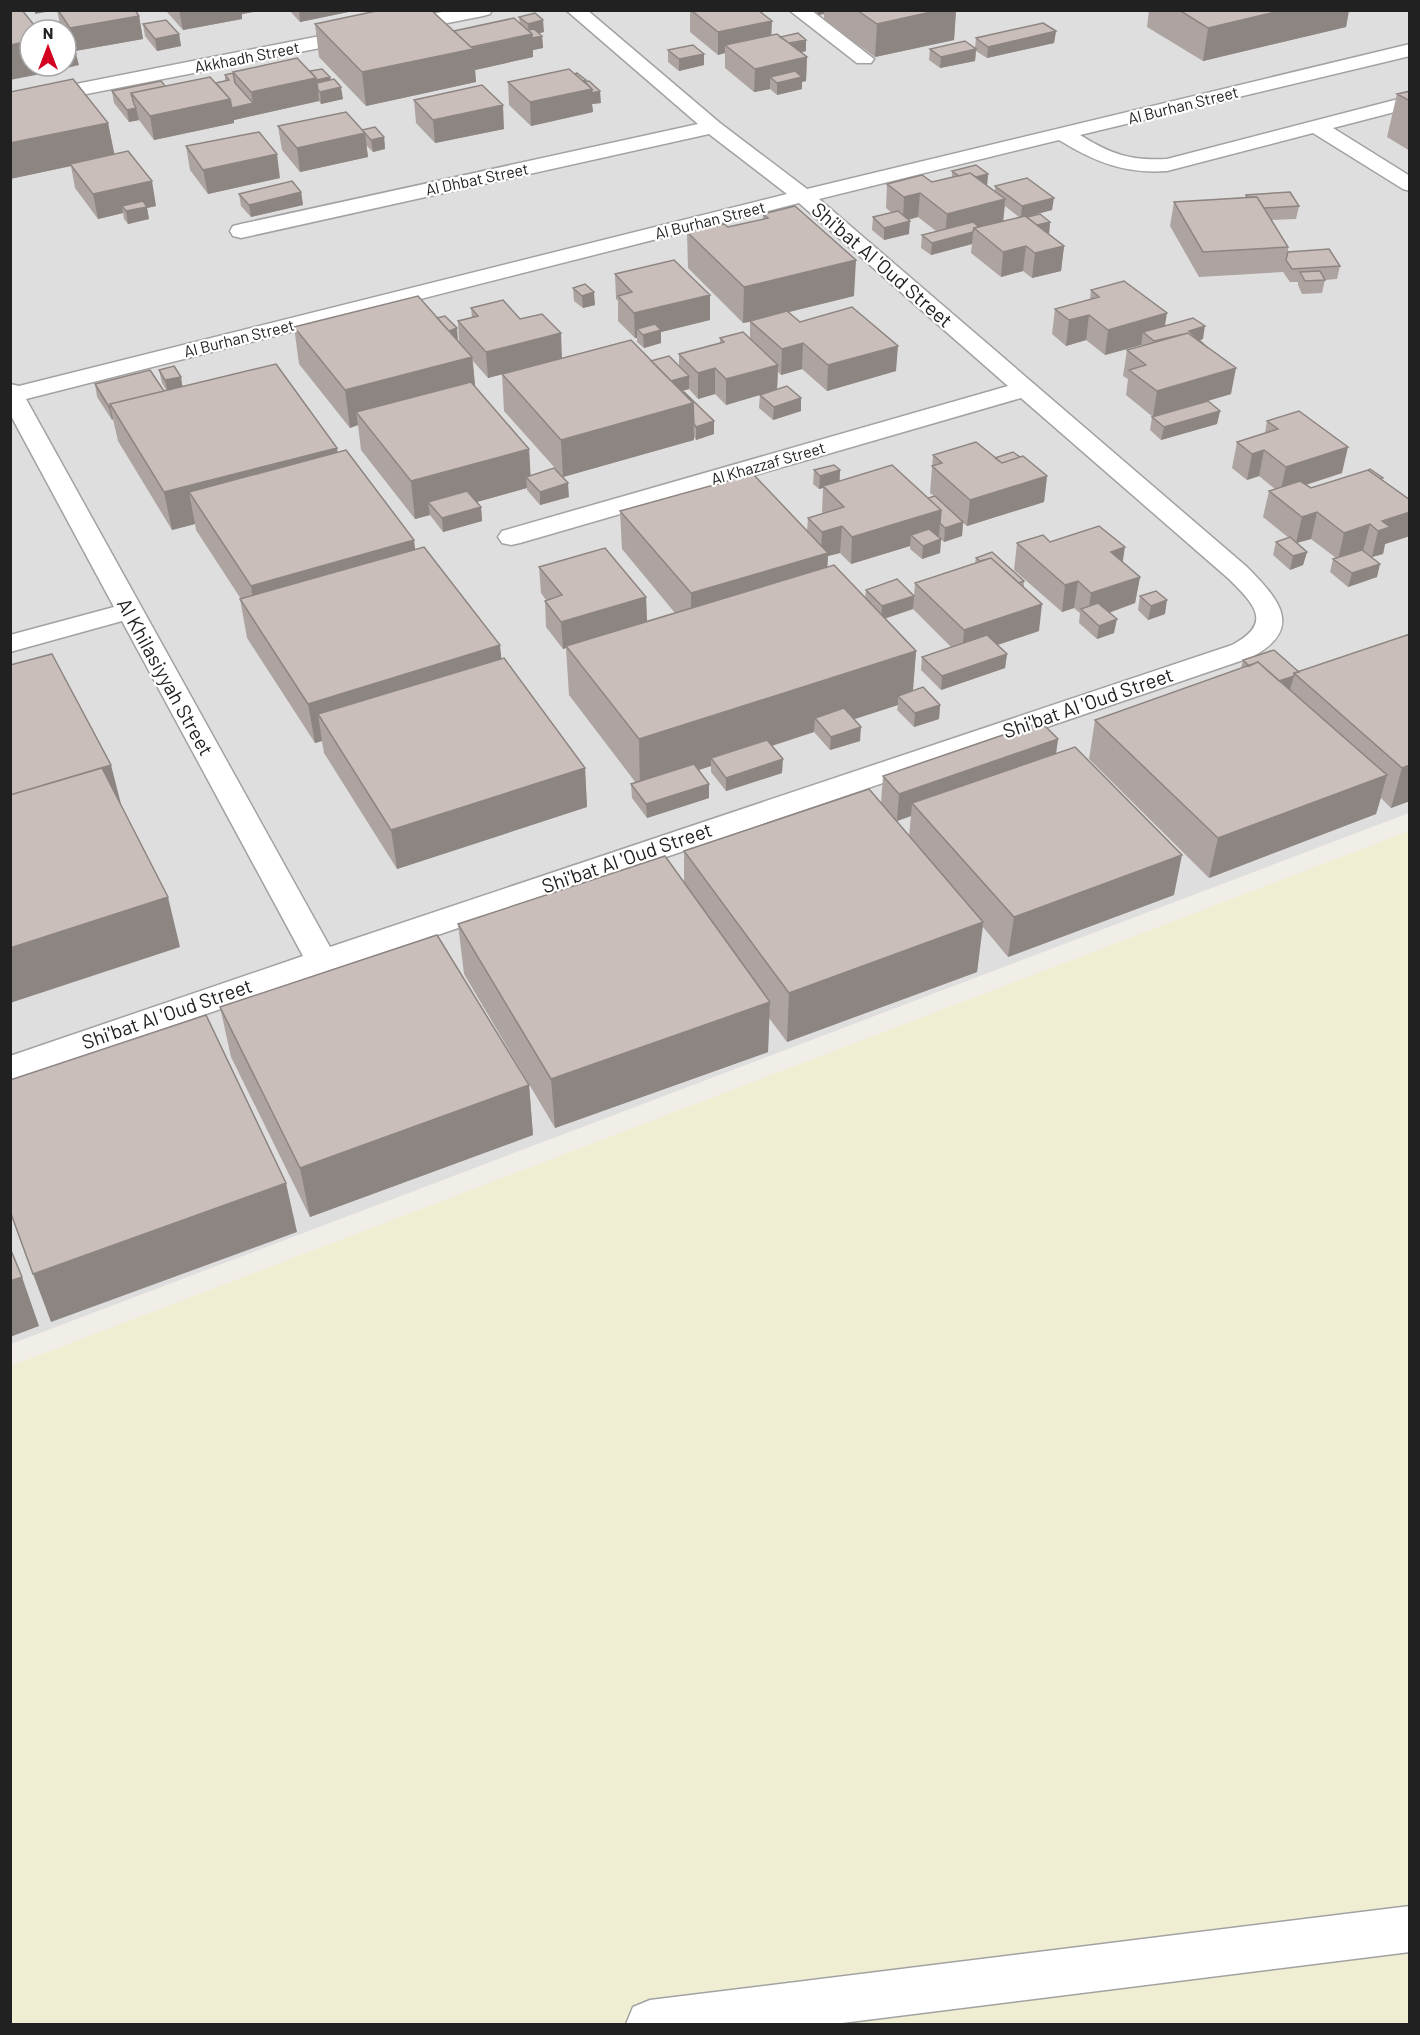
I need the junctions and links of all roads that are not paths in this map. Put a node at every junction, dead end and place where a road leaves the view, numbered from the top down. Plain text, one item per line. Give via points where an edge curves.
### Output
1 (483, 10) edge
2 (574, 10) edge
3 (798, 10) edge
4 (1410, 50) edge
5 (864, 59) dead end
6 (1410, 102) edge
7 (10, 103) edge
8 (1315, 126) junction
9 (713, 127) junction
10 (1063, 134) junction
11 (1410, 185) edge
12 (803, 196) junction
13 (241, 231) dead end
14 (1025, 389) junction
15 (12, 393) edge
16 (511, 537) dead end
17 (129, 611) junction
18 (10, 644) edge
19 (322, 961) junction
20 (10, 1068) edge
21 (1410, 1929) edge
22 (650, 2025) edge

1 - 7 street, Akkhadh Street
2 - 9 street, Shi'bat Al 'Oud Street
3 - 5 street
4 - 10 street, Al Burhan Street
6 - 8 street
8 - 10 street via 1148,167 1113,162
8 - 11 street
9 - 12 street, Shi'bat Al 'Oud Street
9 - 13 street, Al Dhbat Street
10 - 12 street, Al Burhan Street
12 - 14 street, Shi'bat Al 'Oud Street
12 - 15 street, Al Burhan Street
14 - 16 street, Al Khazzaf Street
14 - 19 street, Shi'bat Al 'Oud Street via 1250,584 1271,619 1265,638 1242,651
15 - 17 street, Al Khilasiyyah Street
17 - 18 street
17 - 19 street, Al Khilasiyyah Street
19 - 20 street, Shi'bat Al 'Oud Street
21 - 22 street

